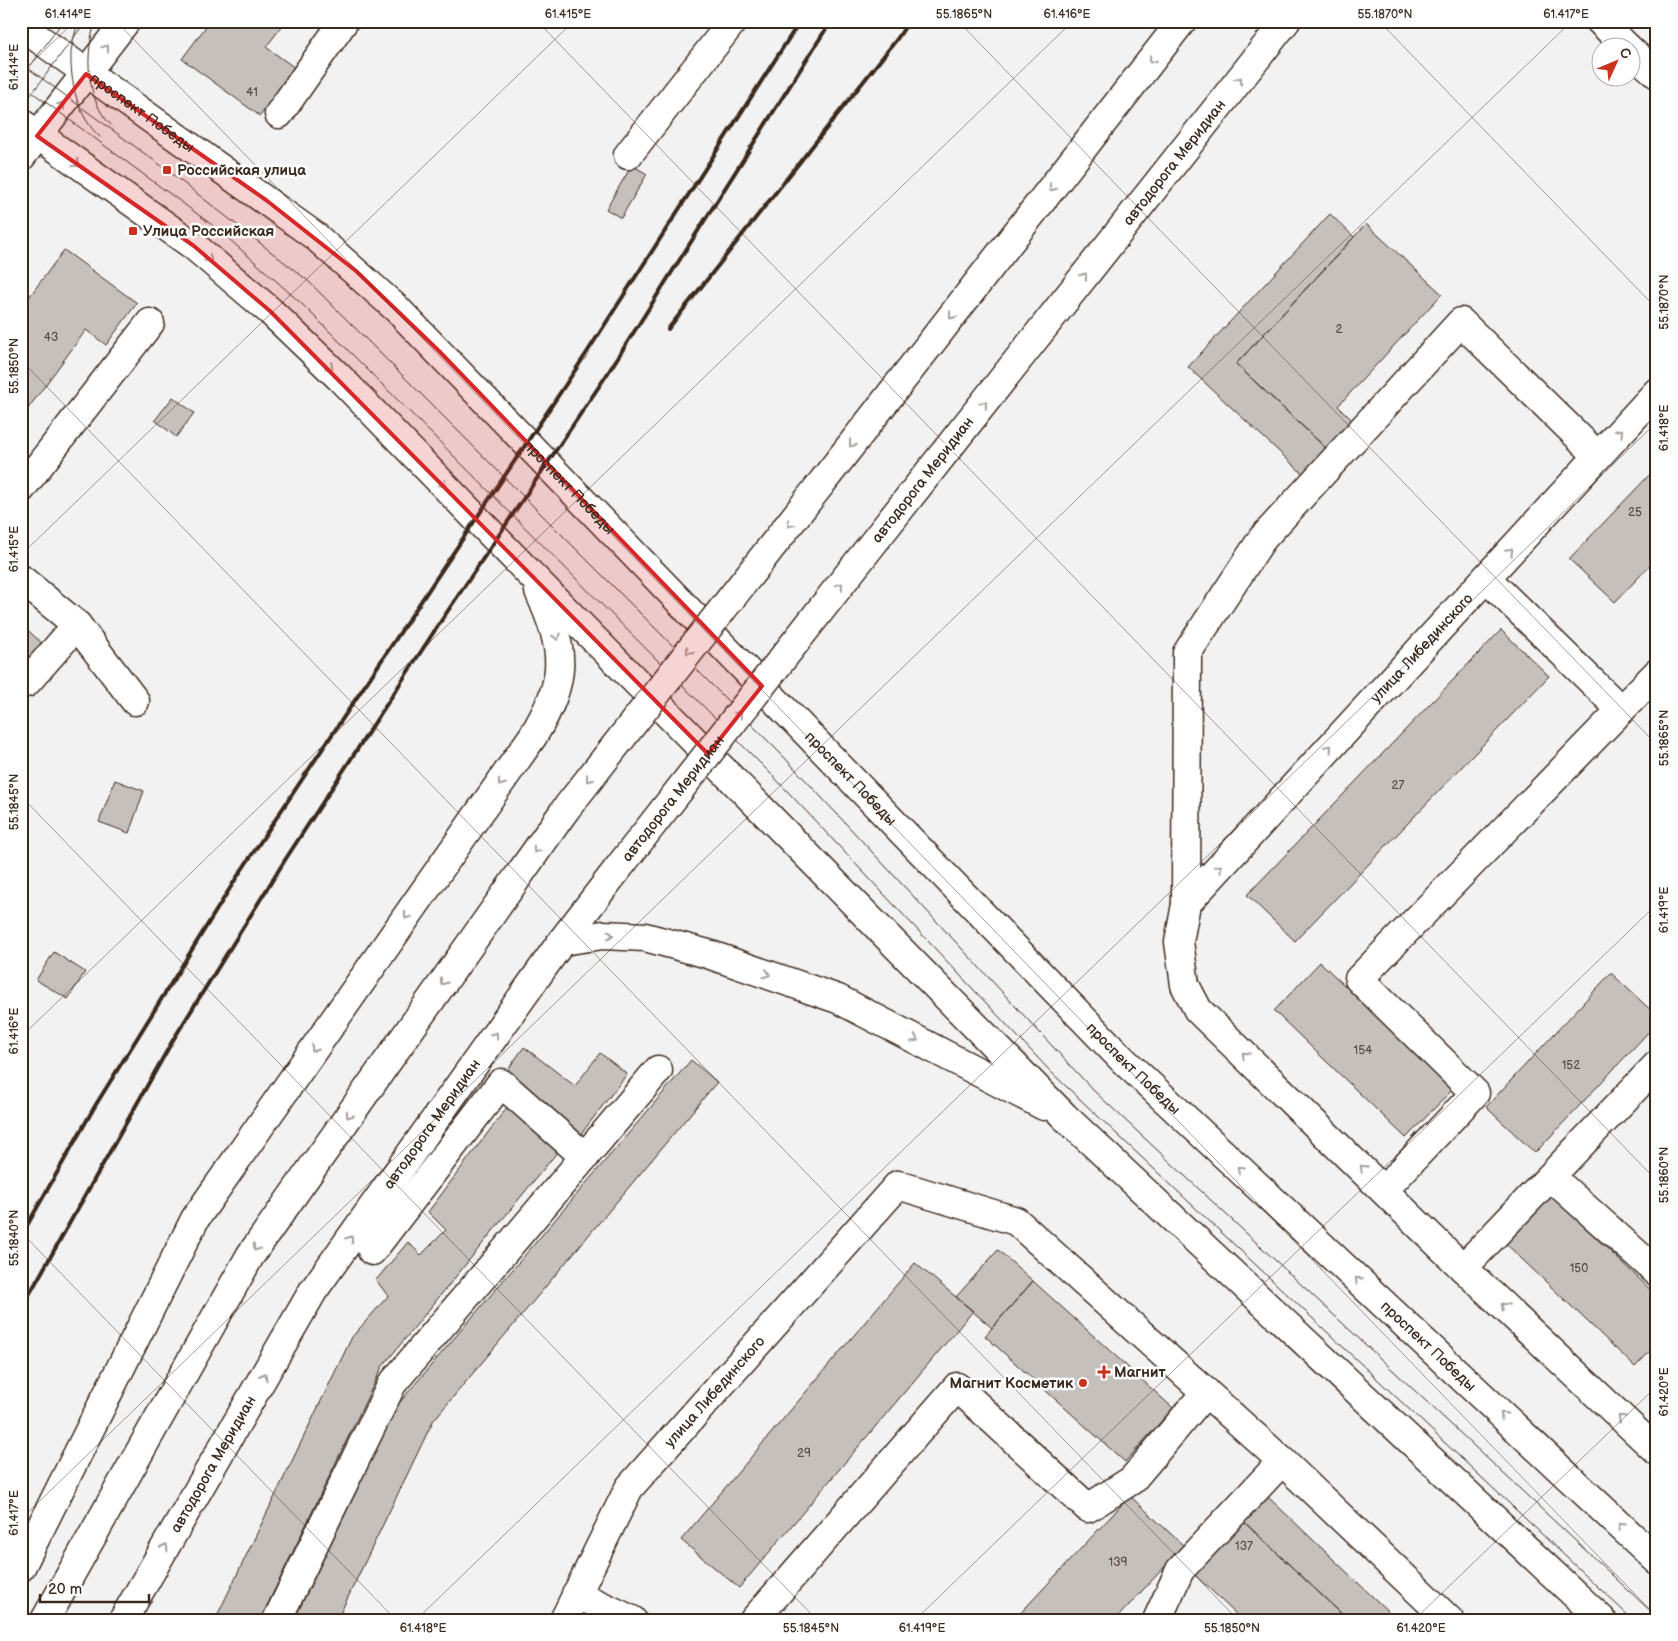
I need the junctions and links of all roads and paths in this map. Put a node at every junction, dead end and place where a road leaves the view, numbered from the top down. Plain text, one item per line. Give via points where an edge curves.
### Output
1 (126, 21) edge
2 (344, 21) edge
3 (733, 21) edge
4 (1182, 21) edge
5 (1286, 21) edge
6 (1600, 21) edge
7 (25, 29) edge
8 (1618, 38) edge
9 (1640, 59) edge
10 (86, 74) junction
11 (1657, 74) edge
12 (279, 114) dead end
13 (29, 129) edge
14 (628, 154) dead end
15 (21, 157) edge
16 (150, 323) dead end
17 (1657, 392) edge
18 (1598, 456) junction
19 (21, 489) edge
20 (532, 576) junction
21 (1486, 578) junction
22 (21, 579) edge
23 (77, 626) junction
24 (1657, 673) edge
25 (26, 683) dead end
26 (134, 701) dead end
27 (1621, 710) junction
28 (1186, 904) junction
29 (562, 941) junction
30 (1657, 1065) edge
31 (658, 1070) dead end
32 (1065, 1117) junction
33 (585, 1156) junction
34 (1551, 1177) junction
35 (1385, 1189) junction
36 (372, 1251) dead end
37 (1463, 1268) junction
38 (1657, 1272) edge
39 (1206, 1392) junction
40 (1657, 1452) edge
41 (1282, 1461) junction
42 (1657, 1560) edge
43 (21, 1567) edge
44 (576, 1594) junction
45 (45, 1620) edge
46 (124, 1620) edge
47 (277, 1620) edge
48 (564, 1620) edge
49 (632, 1620) edge
50 (754, 1620) edge
51 (1157, 1620) edge
52 (1449, 1620) edge
53 (1602, 1620) edge

10 -> 1 main road
2 - 12 main road
3 - 14 main road
4 -> 45 main road, bridge via 564,810 250,1256
29 -> 5 main road, автодорога Меридиан, bridge
6 - 8 main road
7 - 10 main road, проспект Победы
9 - 11 main road
13 -> 10 main road
42 -> 10 main road, проспект Победы via 1123,1060 397,309 315,236
13 - 15 main road
13 -> 20 main road via 194,246 270,311 340,377
16 - 19 main road
18 -> 17 main road, улица Либединского
21 -> 18 main road, улица Либединского
18 - 28 main road via 1462,322 1262,539 1186,653
20 - 32 main road
20 -> 43 main road via 553,622 560,651 560,676 550,707 533,736 194,1219
21 - 27 main road
28 -> 21 main road, улица Либединского
22 - 23 main road
23 - 25 main road
23 - 26 main road
24 - 27 main road
27 - 35 main road via 1359,979 1475,1093
35 -> 28 main road via 1198,1010 1185,985 1179,942
29 -> 32 main road via 603,935 645,937 708,954 838,999
46 -> 29 main road, автодорога Меридиан via 313,1291
30 - 34 main road
31 - 33 main road
32 - 53 main road
33 - 36 main road via 501,1084
33 - 47 main road via 392,1384
34 - 37 main road
34 - 38 main road
35 - 37 main road
40 -> 37 main road
39 - 41 main road
39 - 44 main road, улица Либединского via 1016,1221 898,1185 629,1488
39 - 50 main road via 1132,1480 1088,1508 957,1387
41 - 51 main road via 1180,1570
41 - 52 main road
44 - 48 main road, улица Либединского
44 - 49 main road

